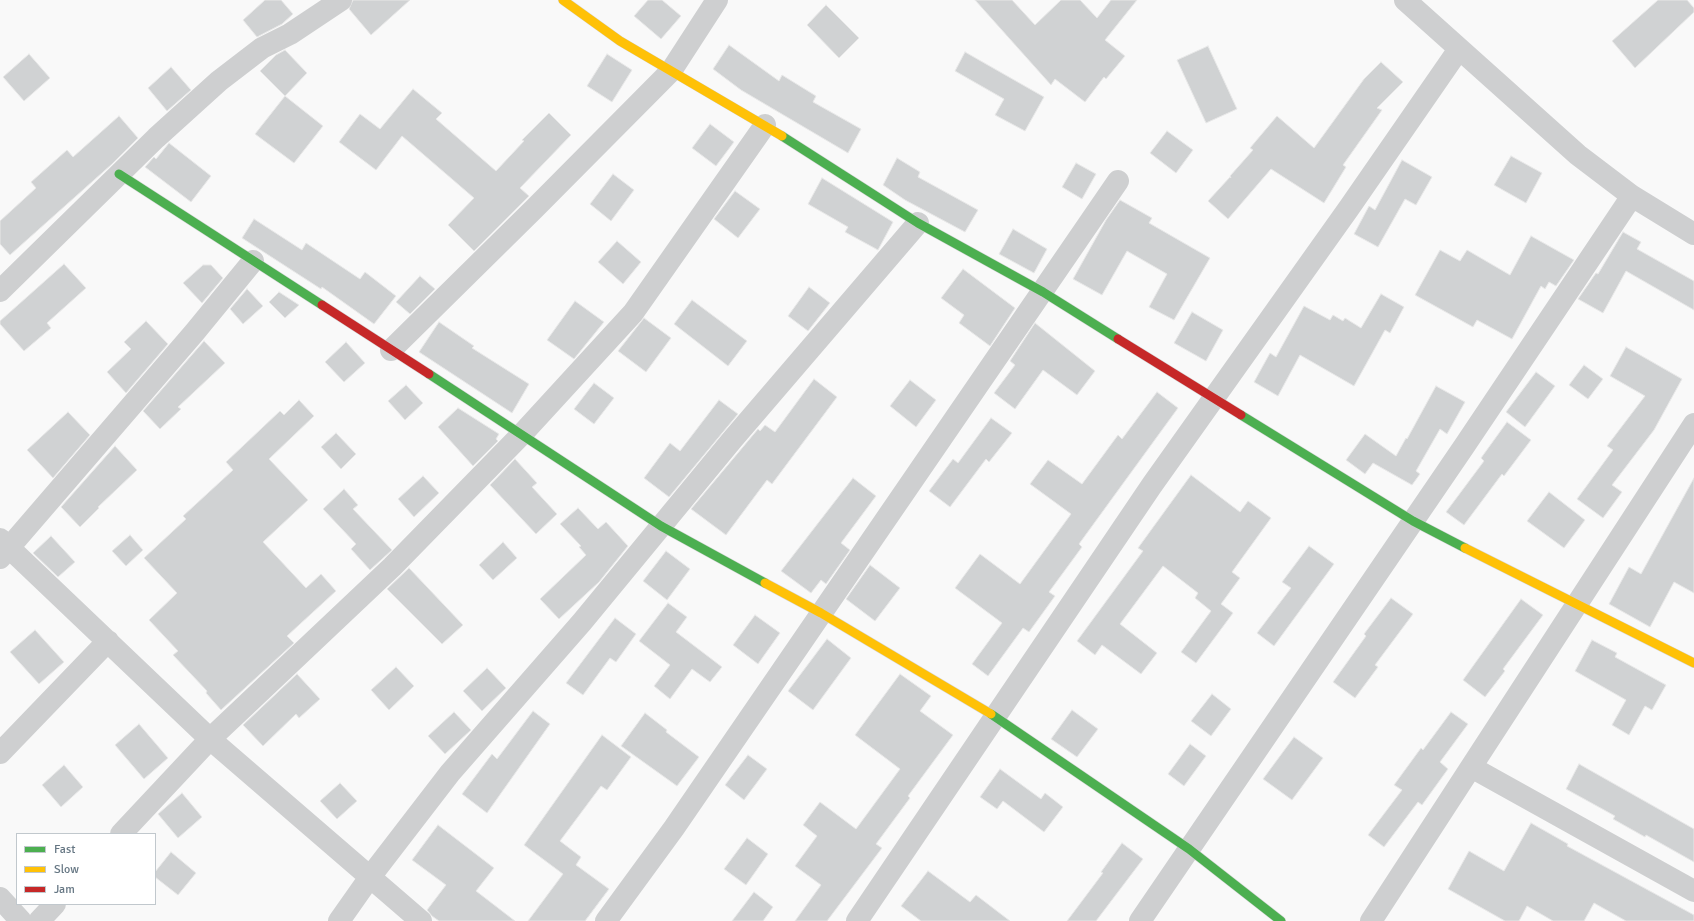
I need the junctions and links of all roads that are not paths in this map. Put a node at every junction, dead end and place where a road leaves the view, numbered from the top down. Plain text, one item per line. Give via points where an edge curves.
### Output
1 (341, 0) edge
2 (563, 0) edge
3 (717, 0) edge
4 (1405, 0) edge
5 (1459, 49) junction
6 (671, 71) junction
7 (765, 125) junction
8 (119, 174) junction
9 (1118, 180) dead end
10 (1632, 196) junction
11 (918, 223) junction
12 (1694, 234) edge
13 (253, 261) junction
14 (0, 291) edge
15 (1043, 292) junction
16 (391, 350) junction
17 (1214, 398) junction
18 (1691, 433) edge
19 (522, 434) junction
20 (1413, 521) junction
21 (661, 526) junction
22 (3, 548) edge
23 (1577, 604) junction
24 (820, 613) junction
25 (108, 641) junction
26 (1694, 663) edge
27 (995, 716) junction
28 (210, 739) junction
29 (0, 753) edge
30 (1471, 766) junction
31 (122, 833) edge
32 (1189, 850) junction
33 (370, 877) junction
34 (1694, 891) edge
35 (0, 898) edge
36 (54, 905) edge
37 (21, 921) edge
38 (40, 921) edge
39 (339, 921) edge
40 (421, 921) edge
41 (606, 921) edge
42 (857, 921) edge
43 (1140, 921) edge
44 (1280, 921) edge
45 (1371, 921) edge

1 - 8 street via 290,34 262,48 219,81
2 - 6 street via 620,41
3 - 6 street
4 - 5 street
5 - 10 street via 1578,155
5 - 17 street
6 - 7 street
6 - 16 street
7 - 11 street
7 - 19 street via 633,312
8 - 13 street
8 - 14 street
9 - 15 street
10 - 12 street
10 - 20 street
11 - 15 street
11 - 21 street
13 - 16 street
13 - 22 street via 194,333
15 - 17 street
15 - 24 street
16 - 19 street
17 - 20 street
17 - 27 street
18 - 23 street
19 - 21 street
19 - 28 street via 392,567
20 - 23 street
20 - 32 street
21 - 24 street
21 - 33 street via 582,622 450,773
22 - 25 street
23 - 26 street
23 - 30 street
24 - 27 street
24 - 41 street via 674,828
25 - 28 street
25 - 29 street
27 - 32 street
27 - 42 street
28 - 31 street
28 - 33 street
30 - 34 street
30 - 45 street
32 - 43 street
32 - 44 street
33 - 39 street
33 - 40 street
35 - 37 street
36 - 38 street

